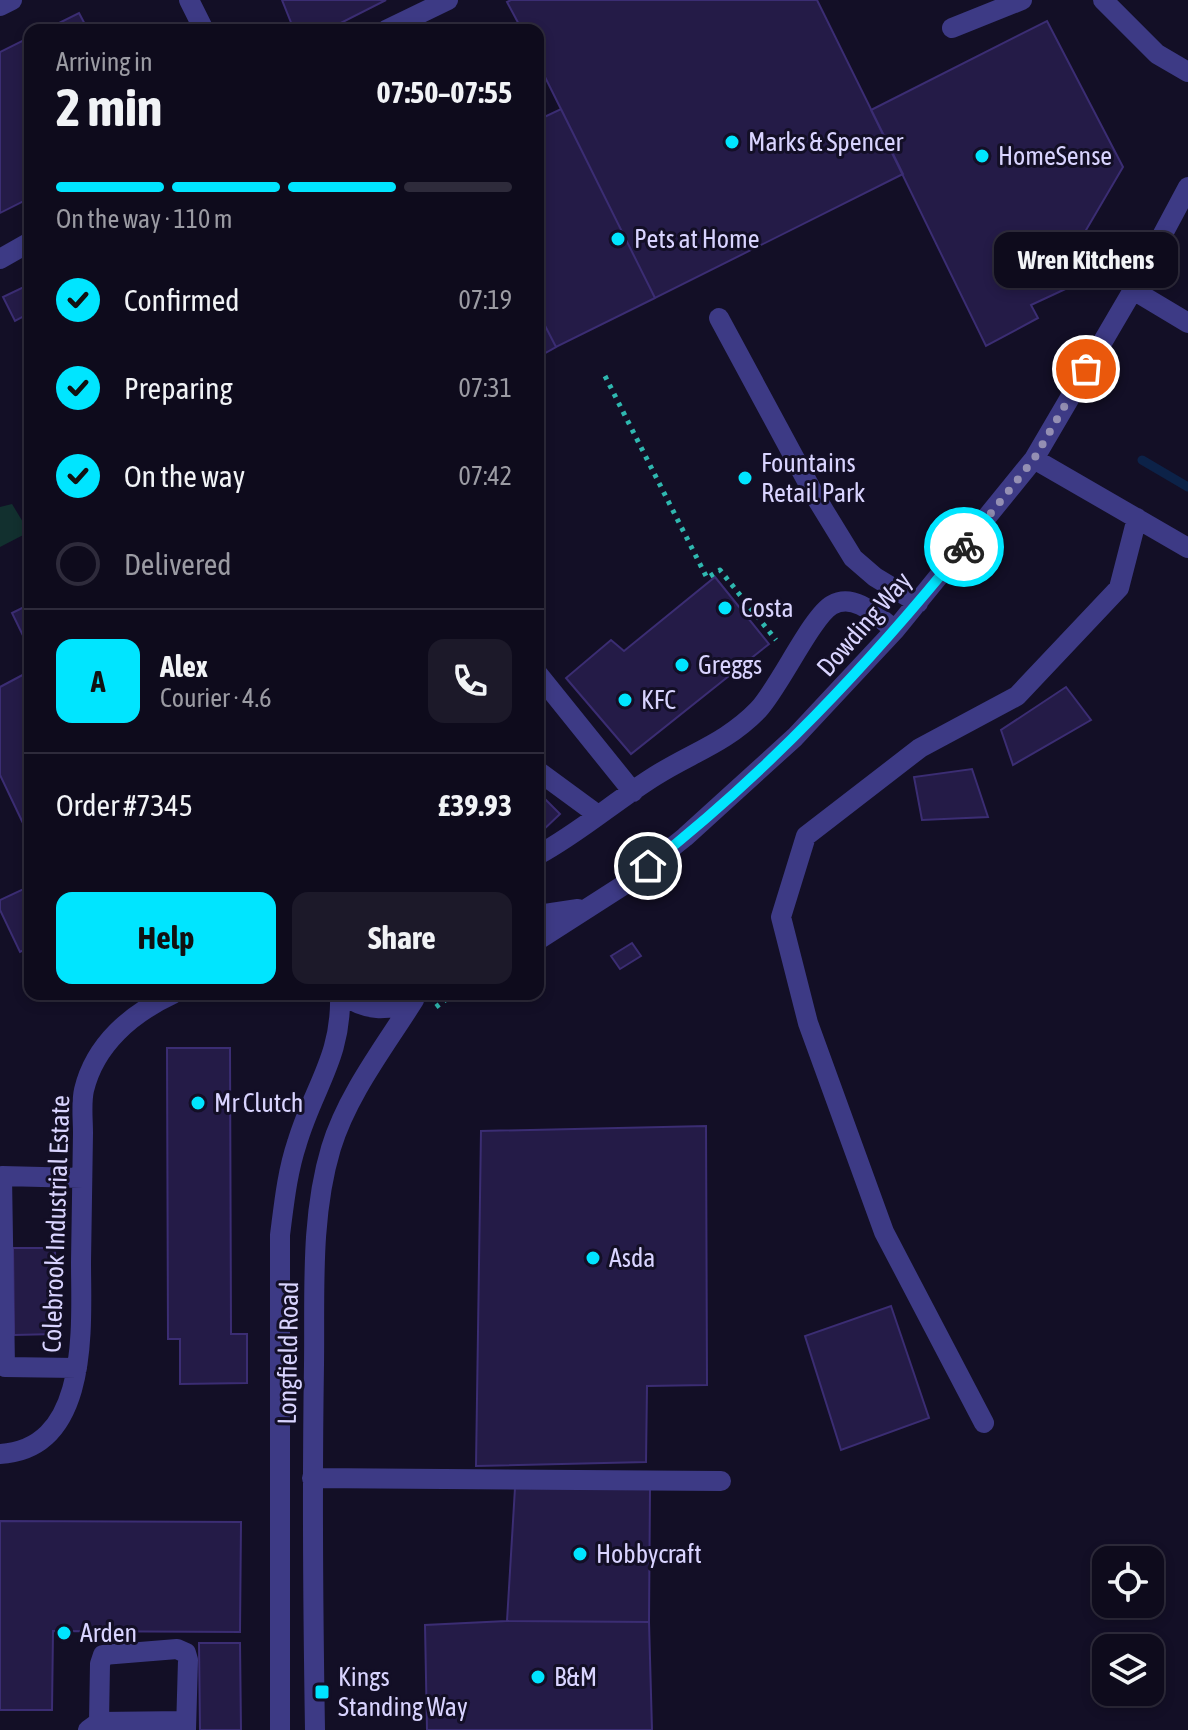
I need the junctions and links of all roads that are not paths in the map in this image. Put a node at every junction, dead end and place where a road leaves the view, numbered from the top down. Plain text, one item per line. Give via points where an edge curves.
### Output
1 (12, 0) edge
2 (189, 0) edge
3 (448, 0) edge
4 (1022, 0) edge
5 (1103, 0) edge
6 (0, 6) edge
7 (201, 24) edge
8 (398, 24) edge
9 (952, 28) dead end
10 (1188, 72) edge
11 (1188, 187) edge
12 (24, 245) edge
13 (0, 259) edge
14 (1133, 290) junction
15 (719, 318) dead end
16 (1188, 323) edge
17 (1034, 459) junction
18 (1137, 518) junction
19 (1188, 548) edge
20 (918, 603) junction
21 (895, 630) junction
22 (544, 681) edge
23 (544, 775) edge
24 (633, 792) junction
25 (598, 815) junction
26 (544, 851) edge
27 (581, 908) junction
28 (544, 914) edge
29 (544, 936) edge
30 (162, 1000) edge
31 (340, 1000) edge
32 (349, 1000) edge
33 (411, 1000) edge
34 (415, 1000) edge
35 (82, 1178) junction
36 (77, 1368) junction
37 (984, 1423) dead end
38 (0, 1454) edge
39 (312, 1478) junction
40 (721, 1481) dead end
41 (186, 1725) edge
42 (94, 1726) edge
43 (280, 1730) edge
44 (315, 1730) edge

1 - 6 street
2 - 7 street
3 - 8 street
4 - 9 street
5 - 10 street via 1157,54
11 - 14 street, Dowding Way
12 - 13 street
14 - 16 street
14 - 17 street, Dowding Way
15 - 20 street via 853,558
17 - 18 street
17 - 20 street, Dowding Way
18 - 19 street
18 - 37 street via 1119,588 1017,696 920,748 806,836 781,917 808,1023 884,1232
20 - 21 street, Dowding Way
21 - 24 street via 862,605 832,605 758,710 707,751
21 - 27 street, Dowding Way via 828,704 727,800 630,881
22 - 24 street
23 - 25 street
24 - 25 street
25 - 26 street
27 - 28 street, Dowding Way
27 - 29 street, Dowding Way
30 - 35 street, Colebrook Industrial Estate via 111,1037 94,1065 84,1091
31 - 43 street, Longfield Road via 334,1055 297,1142 280,1235
32 - 33 street via 376,1009
34 - 39 street, Longfield Road via 357,1091 332,1144 321,1184
35 - 36 street, Colebrook Industrial Estate via 82,1340
35 - 36 street via 2,1176 5,1367
36 - 38 street, Colebrook Industrial Estate via 62,1413 46,1435 30,1447
39 - 40 street
39 - 44 street, Longfield Road
41 - 42 street
41 - 42 street via 188,1660 177,1649 103,1655

